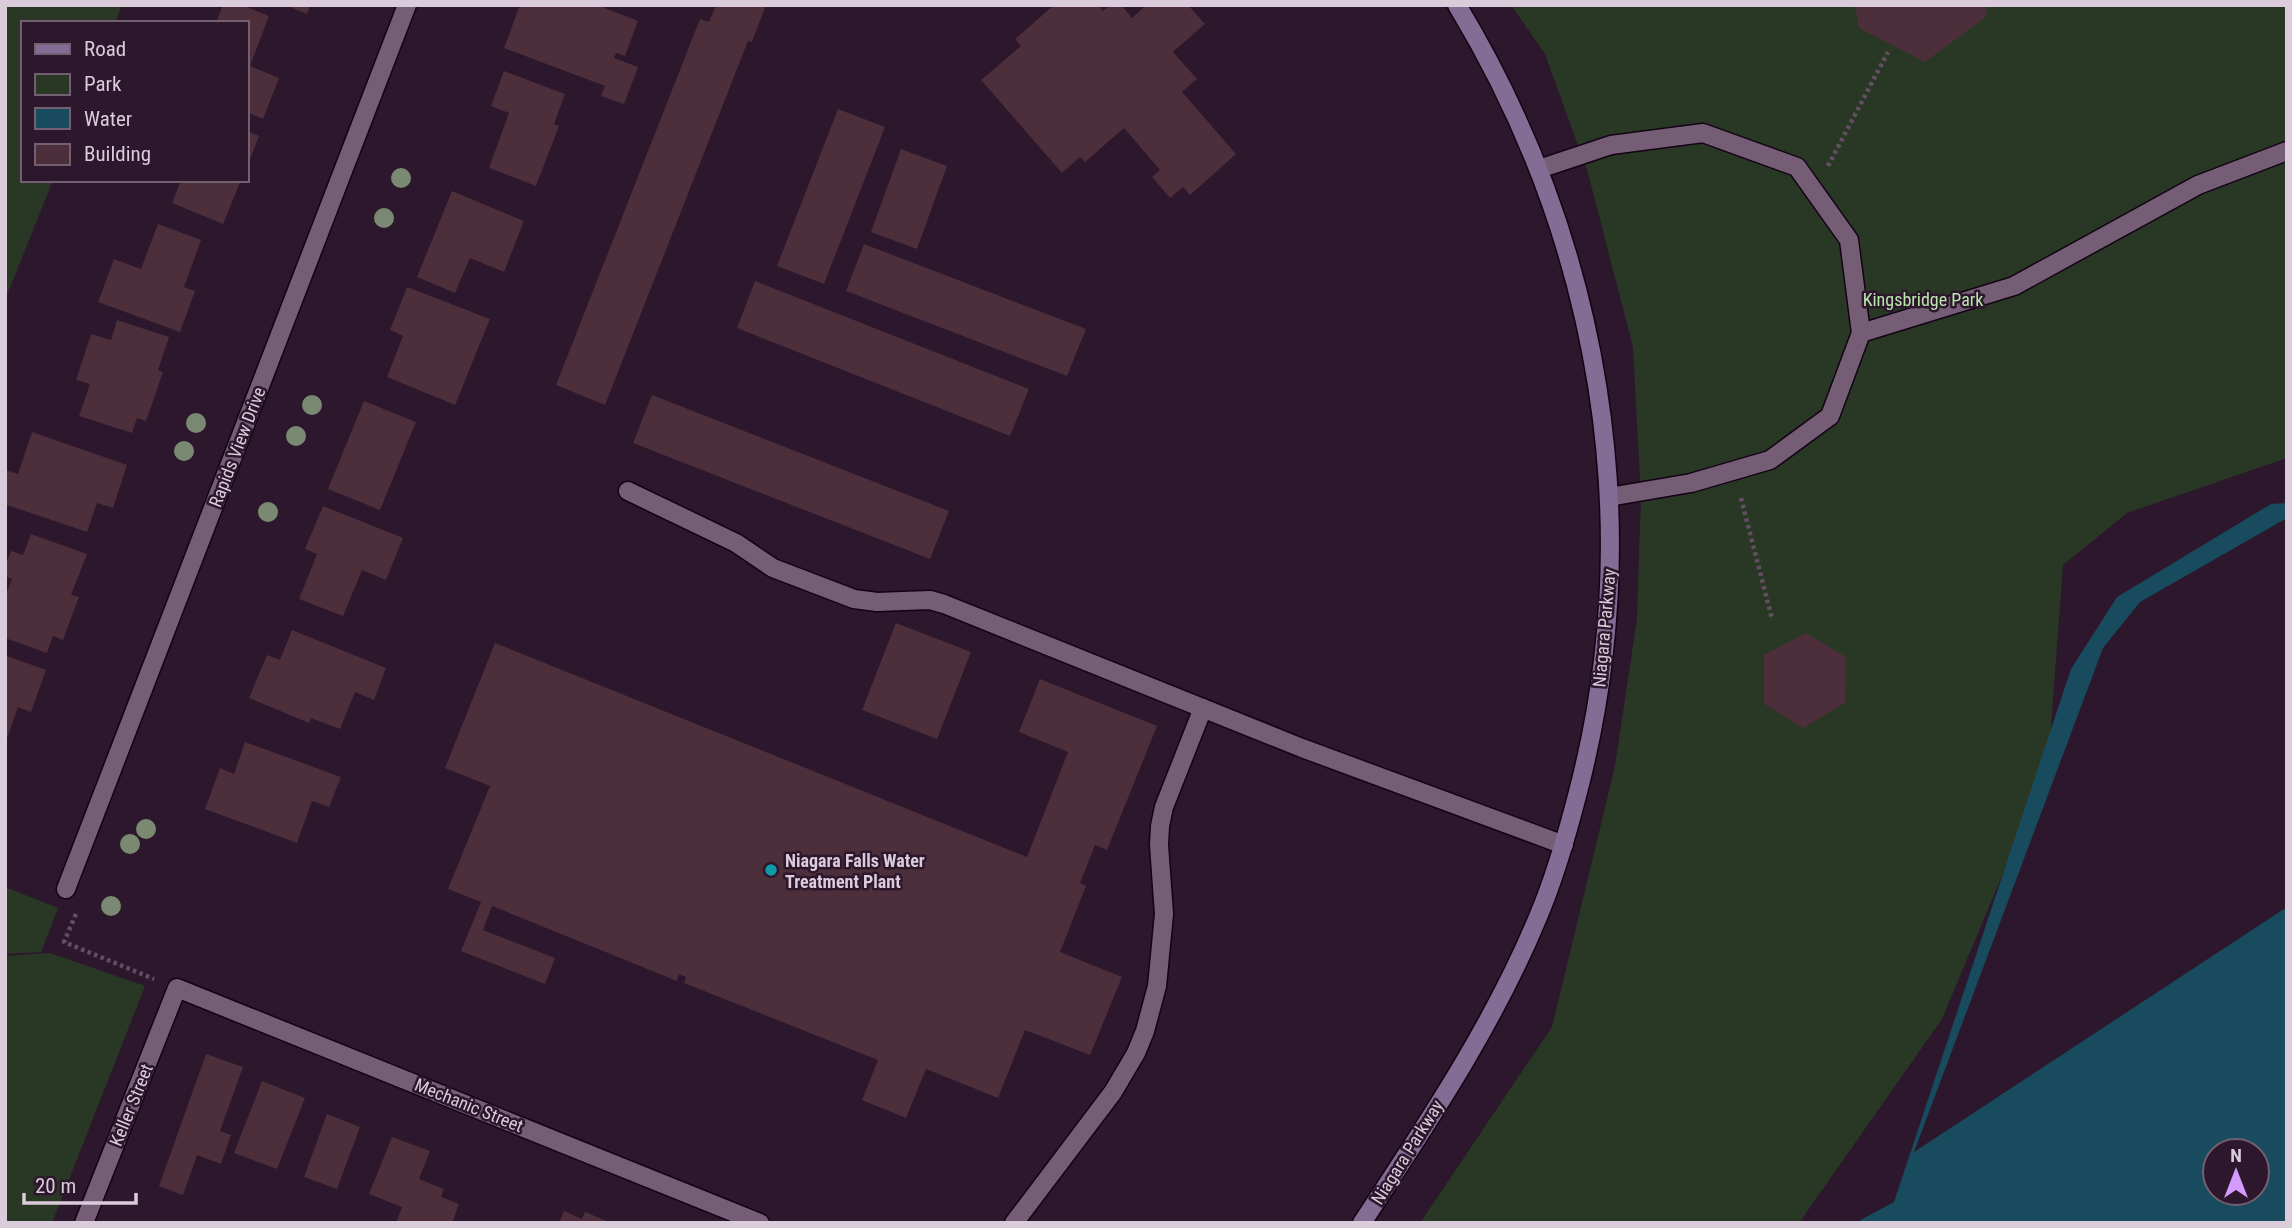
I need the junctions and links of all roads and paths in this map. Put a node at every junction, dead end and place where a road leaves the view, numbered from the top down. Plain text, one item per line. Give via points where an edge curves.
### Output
1 (407, 5) edge
2 (1457, 5) edge
3 (1888, 52) dead end
4 (2287, 151) edge
5 (1539, 169) junction
6 (1814, 191) junction
7 (1861, 333) junction
8 (1734, 470) junction
9 (628, 491) dead end
10 (1609, 497) junction
11 (1772, 619) dead end
12 (1203, 708) junction
13 (1564, 845) junction
14 (66, 889) joint
15 (177, 988) junction
16 (84, 1223) edge
17 (760, 1223) edge
18 (1014, 1223) edge
19 (1362, 1223) edge

1 - 14 street, Rapids View Drive
2 - 5 main road, Niagara Parkway via 1501,85
3 - 6 path
4 - 7 street via 2198,185 2014,286
5 - 6 street via 1611,145 1703,134 1797,167
5 - 10 main road, Niagara Parkway via 1588,333
6 - 7 street via 1849,240
7 - 8 street via 1830,416 1770,460
8 - 10 street via 1691,483
8 - 11 path
9 - 12 street via 793,576 865,601 944,604
10 - 13 main road, Niagara Parkway via 1611,584 1603,666 1589,751
12 - 13 street
12 - 18 street via 1160,826 1164,914 1157,986 1145,1031 1113,1092
13 - 19 main road, Niagara Parkway via 1505,990
14 - 15 path via 83,898 64,942
15 - 16 street, Keller Street
15 - 17 street, Mechanic Street

